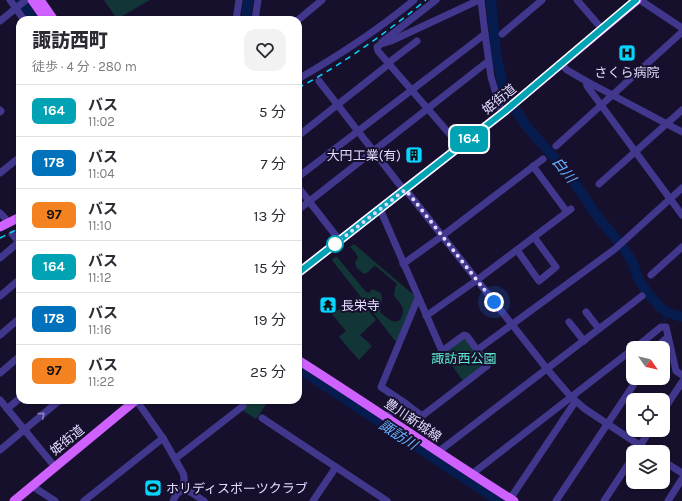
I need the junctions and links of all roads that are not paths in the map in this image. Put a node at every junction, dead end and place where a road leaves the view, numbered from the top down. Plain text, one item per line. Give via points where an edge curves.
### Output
1 (10, 0) edge
2 (26, 0) edge
3 (32, 0) edge
4 (40, 0) edge
5 (239, 0) edge
6 (258, 0) edge
7 (322, 0) edge
8 (436, 0) edge
9 (480, 0) edge
10 (542, 0) edge
11 (577, 0) edge
12 (636, 0) edge
13 (640, 0) edge
14 (410, 1) edge
15 (17, 7) junction
16 (22, 16) edge
17 (43, 16) edge
18 (51, 16) edge
19 (237, 16) edge
20 (256, 16) edge
21 (302, 17) edge
22 (0, 21) edge
23 (682, 28) edge
24 (602, 29) junction
25 (682, 32) edge
26 (485, 34) junction
27 (502, 34) dead end
28 (417, 41) dead end
29 (381, 44) junction
30 (486, 63) dead end
31 (389, 64) junction
32 (561, 64) junction
33 (302, 77) edge
34 (318, 81) dead end
35 (586, 82) junction
36 (412, 90) junction
37 (612, 95) junction
38 (337, 105) junction
39 (601, 105) junction
40 (428, 109) junction
41 (682, 110) edge
42 (504, 112) junction
43 (666, 124) junction
44 (358, 132) junction
45 (682, 132) edge
46 (302, 133) edge
47 (460, 146) junction
48 (556, 146) dead end
49 (373, 152) junction
50 (634, 152) junction
51 (542, 159) dead end
52 (16, 160) edge
53 (533, 166) junction
54 (0, 173) edge
55 (302, 174) edge
56 (599, 184) dead end
57 (682, 188) edge
58 (405, 190) junction
59 (302, 192) edge
60 (670, 199) junction
61 (309, 202) junction
62 (302, 207) edge
63 (380, 210) junction
64 (0, 213) edge
65 (682, 215) edge
66 (16, 219) edge
67 (3, 225) edge
68 (12, 234) dead end
69 (442, 236) junction
70 (534, 237) junction
71 (16, 239) edge
72 (340, 241) junction
73 (16, 245) edge
74 (682, 247) edge
75 (517, 250) junction
76 (0, 258) edge
77 (403, 264) junction
78 (302, 270) edge
79 (651, 275) dead end
80 (476, 280) junction
81 (16, 282) edge
82 (0, 296) edge
83 (642, 296) dead end
84 (418, 298) junction
85 (586, 312) dead end
86 (426, 316) junction
87 (16, 321) edge
88 (569, 322) dead end
89 (512, 324) junction
90 (599, 329) junction
91 (0, 335) edge
92 (668, 337) junction
93 (584, 341) junction
94 (644, 341) edge
95 (663, 341) edge
96 (477, 350) junction
97 (626, 356) edge
98 (16, 360) edge
99 (302, 363) edge
100 (547, 369) junction
101 (0, 374) edge
102 (682, 375) edge
103 (682, 382) edge
104 (633, 385) edge
105 (0, 400) edge
106 (573, 400) junction
107 (670, 400) edge
108 (16, 401) edge
109 (405, 403) junction
110 (55, 404) edge
111 (131, 404) edge
112 (139, 404) edge
113 (243, 406) dead end
114 (7, 409) junction
115 (386, 417) junction
116 (262, 418) dead end
117 (607, 424) junction
118 (24, 430) junction
119 (163, 438) junction
120 (633, 445) edge
121 (0, 450) edge
122 (438, 452) junction
123 (175, 459) junction
124 (670, 465) edge
125 (55, 467) junction
126 (336, 467) junction
127 (626, 467) edge
128 (682, 473) edge
129 (472, 474) junction
130 (682, 479) edge
131 (32, 486) junction
132 (179, 492) junction
133 (512, 500) edge
134 (14, 501) edge
135 (54, 501) edge
136 (84, 501) edge
137 (173, 501) edge
138 (204, 501) edge
139 (314, 501) edge
140 (387, 501) edge
141 (556, 501) edge
142 (604, 501) edge
143 (668, 501) edge

1 - 15 street
2 - 15 street
3 - 17 main road
4 - 18 main road
5 - 19 street
6 - 20 street
7 - 21 street
8 - 29 street
9 - 26 street
9 - 29 street
10 - 27 street
11 - 24 street
12 - 24 main road, 姫街道
13 - 23 street
14 - 33 street via 394,16 325,64
15 - 16 street
15 - 22 street
24 - 32 main road, 姫街道
25 - 37 street
26 - 36 street
26 - 42 street via 492,77
28 - 31 street
29 - 31 street via 377,47 378,51
30 - 40 street
31 - 36 street
31 - 38 street
32 - 35 street
32 - 42 main road, 姫街道
34 - 38 street
35 - 37 street
35 - 39 street
36 - 40 street
36 - 44 street
37 - 39 street
37 - 43 street
38 - 44 street
38 - 46 street
39 - 48 street
39 - 50 street
40 - 47 street
40 - 49 street
41 - 43 street
42 - 47 main road, 姫街道
43 - 45 street
43 - 50 street
44 - 49 street
44 - 55 street
47 - 58 main road, 姫街道
49 - 58 street
49 - 61 street
50 - 56 street
50 - 60 street
51 - 53 street
52 - 54 street
53 - 69 street
53 - 70 street via 569,211
57 - 60 street
58 - 63 main road, 姫街道
58 - 69 street
59 - 61 street
60 - 65 street
60 - 89 street via 616,248
61 - 62 street
61 - 72 street
63 - 72 main road, 姫街道
63 - 77 street
64 - 67 street via 5,218
66 - 67 main road
68 - 71 street
69 - 77 street
69 - 80 street
70 - 75 street
70 - 75 street via 556,267 539,281
72 - 78 main road, 姫街道
73 - 76 street
74 - 79 street
75 - 80 street
77 - 84 street
80 - 86 street
80 - 89 street
81 - 82 street
83 - 90 street
84 - 86 street
84 - 109 street via 381,387
85 - 90 street
86 - 96 street via 442,352 464,335
87 - 91 street
88 - 93 street
89 - 96 street
89 - 100 street
90 - 93 street
92 - 94 street via 666,327
92 - 95 street
92 - 102 street via 676,371
93 - 100 street
96 - 109 street via 487,366 422,416
97 - 106 street
98 - 101 street
99 - 115 main road, 豊川新城線
100 - 106 street
100 - 122 street
103 - 107 street
104 - 117 street
105 - 114 street
106 - 117 street
106 - 129 street
106 - 133 street
108 - 114 street
109 - 115 street
118 -> 110 street
111 - 125 main road, 姫街道
112 - 119 street
113 - 123 street
114 - 118 street
115 - 122 main road, 豊川新城線
116 - 126 street
117 - 120 street
117 - 141 street
118 - 121 street
118 - 125 street
119 - 123 street
119 - 136 street
122 - 129 main road, 豊川新城線
123 - 132 street via 184,476
124 - 128 street
125 - 131 main road, 姫街道
126 - 139 street
126 - 140 street
127 - 142 street
129 - 133 main road, 豊川新城線
130 - 143 street
131 - 134 main road, 姫街道
131 - 135 street
132 - 137 street
132 - 138 street via 187,490

